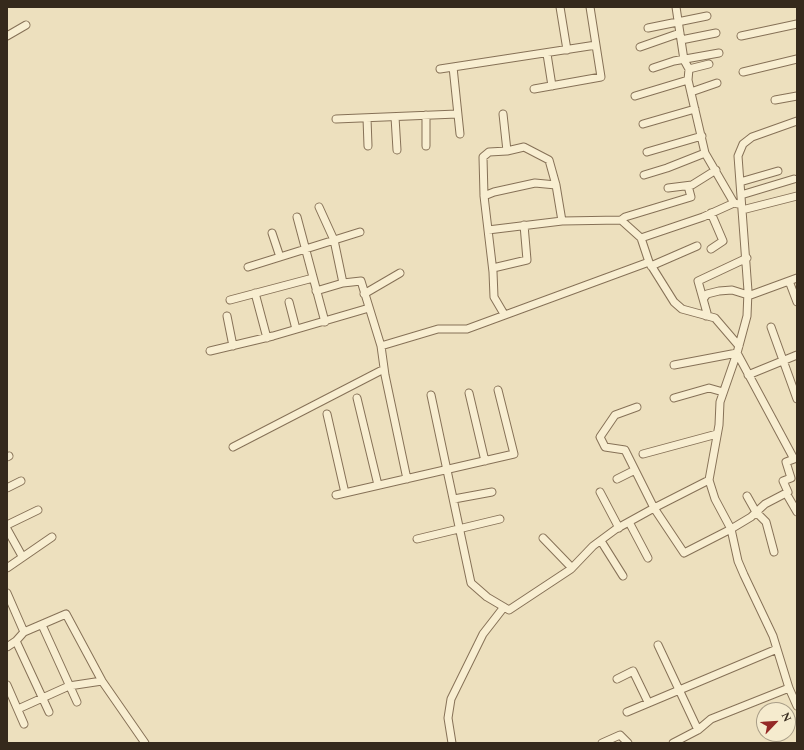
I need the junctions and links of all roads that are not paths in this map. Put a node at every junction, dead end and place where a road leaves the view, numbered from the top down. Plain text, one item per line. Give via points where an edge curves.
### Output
1 (560, 7) edge
2 (590, 7) edge
3 (676, 7) edge
4 (707, 16) dead end
5 (678, 22) junction
6 (797, 24) edge
7 (26, 25) dead end
8 (648, 28) dead end
9 (716, 33) dead end
10 (7, 36) edge
11 (741, 36) dead end
12 (681, 37) junction
13 (596, 45) junction
14 (640, 47) dead end
15 (567, 50) junction
16 (719, 53) dead end
17 (546, 54) junction
18 (797, 59) edge
19 (684, 60) junction
20 (709, 64) dead end
21 (453, 67) junction
22 (653, 68) dead end
23 (440, 69) dead end
24 (689, 69) junction
25 (743, 72) dead end
26 (688, 80) junction
27 (717, 83) dead end
28 (552, 86) junction
29 (534, 89) dead end
30 (691, 92) junction
31 (635, 96) dead end
32 (797, 96) edge
33 (774, 100) dead end
34 (695, 109) junction
35 (458, 114) junction
36 (503, 114) dead end
37 (426, 115) junction
38 (395, 116) junction
39 (367, 118) junction
40 (336, 119) dead end
41 (797, 121) edge
42 (643, 124) dead end
43 (460, 134) dead end
44 (702, 136) junction
45 (368, 146) dead end
46 (426, 146) dead end
47 (397, 150) dead end
48 (507, 151) junction
49 (647, 152) dead end
50 (705, 153) junction
51 (716, 170) junction
52 (778, 171) dead end
53 (644, 174) dead end
54 (794, 179) dead end
55 (740, 182) junction
56 (556, 184) junction
57 (688, 186) junction
58 (668, 188) dead end
59 (741, 195) junction
60 (484, 196) junction
61 (797, 196) edge
62 (739, 206) junction
63 (320, 207) dead end
64 (712, 213) junction
65 (297, 217) dead end
66 (621, 220) junction
67 (562, 221) junction
68 (524, 225) junction
69 (488, 230) junction
70 (360, 232) dead end
71 (272, 233) dead end
72 (641, 238) junction
73 (334, 240) junction
74 (697, 246) dead end
75 (711, 249) dead end
76 (306, 250) junction
77 (280, 258) junction
78 (747, 258) junction
79 (650, 264) junction
80 (248, 267) dead end
81 (493, 268) junction
82 (400, 273) dead end
83 (313, 278) junction
84 (797, 278) edge
85 (789, 281) junction
86 (343, 283) junction
87 (316, 291) junction
88 (255, 293) junction
89 (364, 294) junction
90 (748, 296) junction
91 (704, 298) junction
92 (230, 300) dead end
93 (288, 302) dead end
94 (797, 302) edge
95 (369, 308) junction
96 (504, 314) junction
97 (226, 316) dead end
98 (706, 316) junction
99 (325, 322) junction
100 (771, 327) dead end
101 (296, 329) junction
102 (267, 338) junction
103 (233, 346) junction
104 (381, 346) junction
105 (738, 349) junction
106 (210, 351) dead end
107 (797, 355) edge
108 (784, 362) junction
109 (674, 365) dead end
110 (384, 369) junction
111 (748, 375) junction
112 (498, 390) dead end
113 (723, 392) junction
114 (468, 394) dead end
115 (431, 395) dead end
116 (357, 398) dead end
117 (674, 398) dead end
118 (797, 399) edge
119 (637, 407) dead end
120 (327, 414) dead end
121 (717, 434) junction
122 (233, 447) dead end
123 (643, 454) dead end
124 (795, 458) edge
125 (484, 461) junction
126 (448, 469) junction
127 (635, 470) junction
128 (407, 479) junction
129 (617, 479) dead end
130 (709, 480) junction
131 (21, 481) dead end
132 (378, 485) junction
133 (7, 488) edge
134 (492, 492) dead end
135 (600, 492) dead end
136 (346, 493) junction
137 (786, 493) junction
138 (336, 495) dead end
139 (748, 496) dead end
140 (454, 499) junction
141 (654, 508) junction
142 (38, 510) dead end
143 (756, 512) junction
144 (797, 512) edge
145 (500, 519) dead end
146 (629, 522) junction
147 (7, 525) edge
148 (619, 528) junction
149 (731, 529) junction
150 (7, 530) edge
151 (460, 530) junction
152 (52, 537) dead end
153 (543, 538) dead end
154 (417, 539) dead end
155 (601, 541) junction
156 (774, 552) dead end
157 (22, 556) junction
158 (648, 558) dead end
159 (7, 568) edge
160 (572, 568) junction
161 (624, 576) dead end
162 (7, 593) edge
163 (504, 607) junction
164 (42, 625) junction
165 (24, 632) junction
166 (16, 642) junction
167 (658, 645) dead end
168 (7, 647) edge
169 (777, 649) junction
170 (617, 679) dead end
171 (102, 681) junction
172 (7, 685) edge
173 (69, 686) junction
174 (789, 688) junction
175 (679, 690) junction
176 (42, 698) junction
177 (77, 702) dead end
178 (648, 702) junction
179 (797, 706) edge
180 (18, 709) junction
181 (49, 712) dead end
182 (627, 712) dead end
183 (24, 724) dead end
184 (698, 730) junction
185 (145, 743) edge
186 (452, 743) edge
187 (602, 743) edge
188 (628, 743) edge
189 (673, 743) edge

1 - 15 street
2 - 13 street
3 - 5 street
4 - 5 street
5 - 8 street
5 - 12 street
6 - 11 street
7 - 10 street
9 - 12 street
12 - 14 street
12 - 19 street
13 - 15 street
13 - 28 street via 601,77
15 - 17 street
16 - 19 street
17 - 21 street
17 - 28 street
18 - 25 street
19 - 22 street
19 - 24 street
20 - 24 street
21 - 23 street
21 - 35 street
24 - 26 street
26 - 30 street
26 - 31 street
27 - 30 street
28 - 29 street
30 - 34 street
32 - 33 street
34 - 42 street
34 - 44 street
35 - 37 street
35 - 43 street
36 - 48 street
37 - 38 street
37 - 46 street
38 - 39 street
38 - 47 street
39 - 40 street
39 - 45 street
41 - 55 street via 752,137 743,144 738,156
44 - 49 street
44 - 50 street
48 - 56 street via 524,147 549,160
48 - 60 street via 489,152 483,157
50 - 51 street
50 - 53 street
51 - 57 street
51 - 62 street
52 - 55 street
54 - 59 street
55 - 59 street
56 - 60 street via 535,183
56 - 67 street
57 - 58 street
57 - 66 street via 691,197
59 - 62 street
60 - 69 street
61 - 62 street
62 - 64 street
62 - 78 street
63 - 73 street
64 - 72 street
64 - 75 street via 723,241
65 - 76 street
66 - 67 street
66 - 72 street
67 - 68 street
68 - 69 street
68 - 81 street via 527,260
69 - 81 street
70 - 73 street
71 - 77 street
72 - 79 street
73 - 76 street
73 - 86 street
74 - 79 street
76 - 77 street
76 - 83 street
77 - 80 street
78 - 90 street
78 - 91 street via 698,281
79 - 96 street
79 - 98 street via 674,302 682,309
81 - 96 street via 494,297
82 - 89 street
83 - 87 street
83 - 88 street
84 - 85 street
85 - 90 street
85 - 94 street
86 - 87 street
86 - 89 street via 361,281
87 - 99 street
88 - 92 street
88 - 102 street
89 - 95 street
90 - 91 street via 732,290 707,294
90 - 105 street
91 - 98 street
93 - 101 street
95 - 99 street
95 - 104 street
96 - 104 street via 467,328 438,329
97 - 103 street
98 - 105 street via 715,318
99 - 101 street
100 - 108 street
101 - 102 street
102 - 103 street
103 - 106 street
104 - 110 street
105 - 109 street
105 - 111 street
105 - 113 street
107 - 108 street
108 - 111 street
108 - 118 street
110 - 122 street
110 - 128 street
111 - 124 street
112 - 125 street via 514,454
113 - 117 street via 709,388
113 - 121 street
114 - 125 street
115 - 126 street
116 - 132 street
119 - 127 street via 615,415 600,437 605,448 625,450
120 - 136 street
121 - 123 street
121 - 130 street
124 - 137 street via 786,462 792,478 783,481 788,492
125 - 126 street
126 - 128 street
126 - 140 street
127 - 129 street
127 - 141 street
128 - 132 street
130 - 141 street
130 - 149 street via 715,499
131 - 133 street
132 - 136 street
134 - 140 street
135 - 148 street
136 - 138 street
137 - 143 street
137 - 144 street
139 - 143 street
140 - 151 street
141 - 146 street
141 - 149 street via 684,553
142 - 147 street
143 - 149 street
143 - 156 street via 766,522
145 - 151 street
146 - 148 street
146 - 158 street
148 - 155 street
149 - 169 street via 738,561
150 - 157 street
151 - 154 street
151 - 163 street via 471,583 486,597
152 - 157 street
153 - 160 street
155 - 160 street
155 - 161 street
157 - 159 street
160 - 163 street via 509,610
162 - 165 street
163 - 186 street via 483,634 451,700 448,718
164 - 165 street
164 - 171 street via 66,614
164 - 173 street
165 - 166 street
166 - 168 street
166 - 176 street
167 - 175 street
169 - 174 street
169 - 175 street
170 - 178 street via 633,671
171 - 173 street
171 - 185 street
172 - 180 street
173 - 176 street
173 - 177 street
174 - 179 street
174 - 184 street via 711,719
175 - 178 street
175 - 184 street
176 - 180 street
176 - 181 street
178 - 182 street
180 - 183 street
184 - 189 street
187 - 188 street via 620,735

